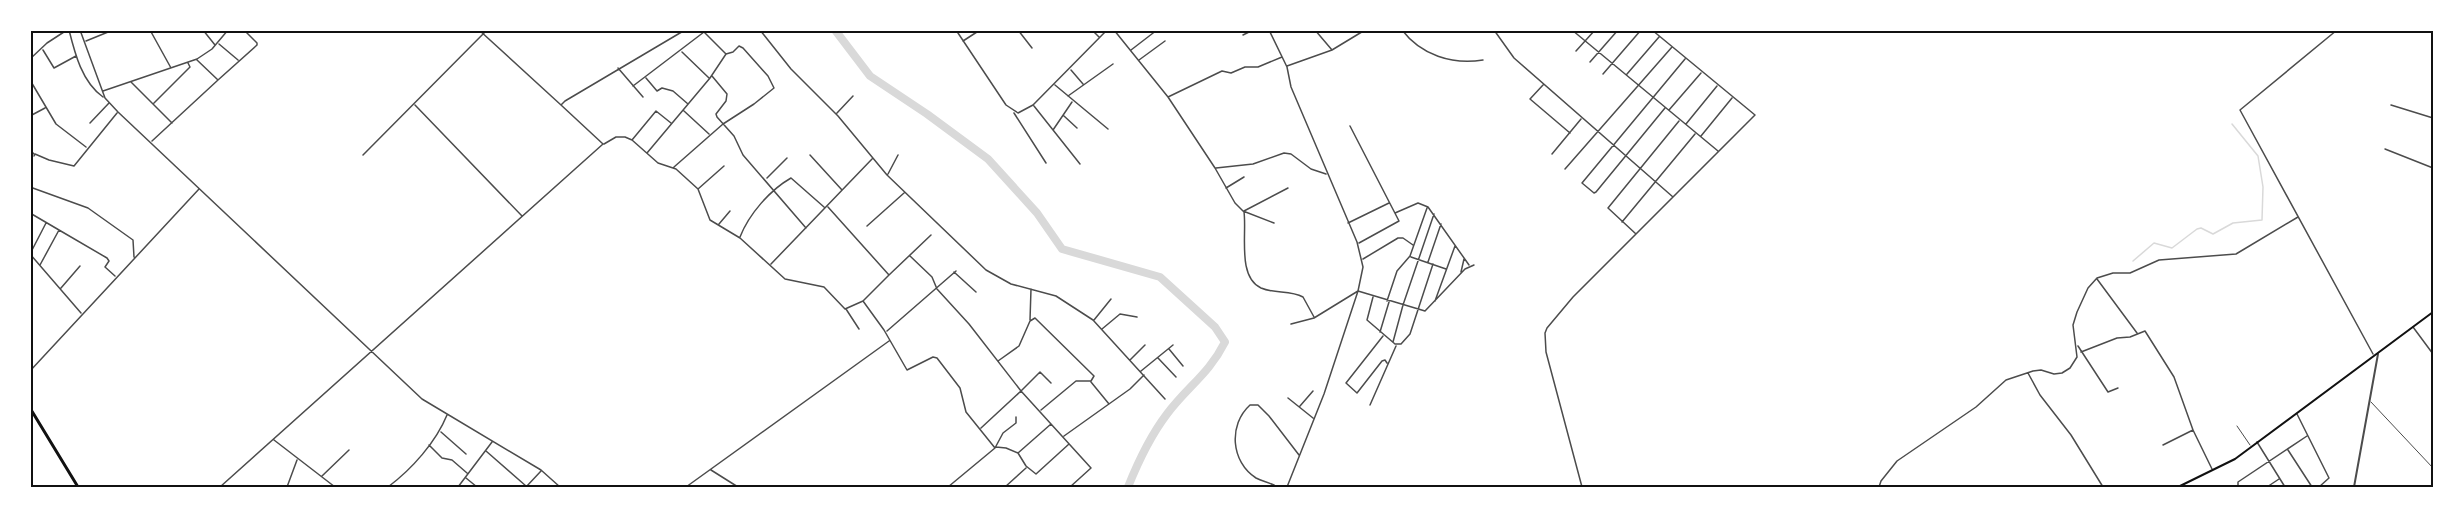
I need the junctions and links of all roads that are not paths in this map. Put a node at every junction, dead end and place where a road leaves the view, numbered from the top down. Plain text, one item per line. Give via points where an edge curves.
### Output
1 (68, 30) edge
2 (80, 30) edge
3 (113, 30) edge
4 (150, 30) edge
5 (202, 30) edge
6 (228, 30) edge
7 (244, 30) edge
8 (479, 30) edge
9 (488, 30) edge
10 (685, 30) edge
11 (760, 30) edge
12 (956, 30) edge
13 (980, 30) edge
14 (1018, 30) edge
15 (1092, 30) edge
16 (1107, 30) edge
17 (1114, 30) edge
18 (1157, 30) edge
19 (1253, 30) edge
20 (1269, 30) edge
21 (1316, 30) edge
22 (1365, 30) edge
23 (1402, 30) edge
24 (1494, 30) edge
25 (1572, 30) edge
26 (1595, 30) edge
27 (1618, 30) edge
28 (1641, 30) edge
29 (1652, 30) edge
30 (2337, 30) edge
31 (703, 31) edge
32 (483, 34) junction
33 (1243, 35) dead end
34 (1659, 36) junction
35 (1100, 38) junction
36 (85, 41) junction
37 (963, 41) junction
38 (1165, 41) dead end
39 (1585, 41) junction
40 (217, 45) junction
41 (1673, 46) junction
42 (1032, 48) dead end
43 (43, 49) junction
44 (1332, 50) junction
45 (681, 51) junction
46 (1130, 51) junction
47 (1576, 51) dead end
48 (1599, 52) junction
49 (726, 54) junction
50 (76, 56) junction
51 (1282, 57) junction
52 (1686, 58) junction
53 (30, 59) edge
54 (197, 59) junction
55 (1483, 60) dead end
56 (239, 61) junction
57 (1139, 61) junction
58 (1590, 62) dead end
59 (188, 63) junction
60 (1113, 64) dead end
61 (1612, 64) junction
62 (1287, 67) junction
63 (618, 68) junction
64 (172, 69) junction
65 (1070, 69) junction
66 (1702, 72) junction
67 (1603, 75) dead end
68 (1626, 75) junction
69 (645, 77) junction
70 (711, 77) junction
71 (30, 80) edge
72 (218, 80) junction
73 (131, 81) junction
74 (1055, 85) junction
75 (1084, 85) junction
76 (1543, 85) junction
77 (1717, 85) junction
78 (633, 86) junction
79 (1639, 86) junction
80 (102, 92) junction
81 (853, 96) dead end
82 (643, 97) dead end
83 (1068, 97) junction
84 (1168, 97) junction
85 (1733, 97) junction
86 (105, 98) junction
87 (1653, 98) junction
88 (1072, 101) junction
89 (109, 102) junction
90 (153, 103) junction
91 (414, 104) junction
92 (689, 104) junction
93 (561, 105) junction
94 (1033, 105) junction
95 (2391, 105) dead end
96 (46, 107) junction
97 (1665, 108) junction
98 (683, 111) junction
99 (1669, 111) junction
100 (118, 112) junction
101 (1014, 112) junction
102 (836, 114) junction
103 (30, 116) edge
104 (1063, 116) junction
105 (2433, 118) edge
106 (1582, 119) junction
107 (1680, 120) junction
108 (90, 123) dead end
109 (172, 123) junction
110 (672, 123) junction
111 (723, 124) junction
112 (1685, 124) junction
113 (1350, 126) dead end
114 (1077, 128) dead end
115 (1108, 129) dead end
116 (1053, 130) junction
117 (1597, 132) junction
118 (1570, 133) junction
119 (1696, 133) junction
120 (710, 135) junction
121 (1700, 137) junction
122 (632, 140) junction
123 (151, 143) junction
124 (603, 144) junction
125 (1612, 145) junction
126 (87, 148) junction
127 (2385, 149) dead end
128 (30, 150) edge
129 (1718, 152) junction
130 (647, 153) junction
131 (1552, 154) dead end
132 (363, 155) dead end
133 (810, 155) dead end
134 (898, 155) dead end
135 (1627, 157) junction
136 (788, 158) dead end
137 (871, 160) junction
138 (1046, 163) dead end
139 (1080, 164) dead end
140 (724, 166) dead end
141 (674, 167) junction
142 (1215, 168) junction
143 (2433, 168) edge
144 (1565, 169) dead end
145 (1640, 169) junction
146 (1328, 174) junction
147 (887, 175) junction
148 (1244, 177) dead end
149 (765, 179) junction
150 (1656, 182) junction
151 (31, 188) edge
152 (1288, 188) dead end
153 (200, 189) junction
154 (698, 189) junction
155 (1225, 189) junction
156 (776, 190) junction
157 (843, 190) junction
158 (30, 192) edge
159 (904, 193) junction
160 (1673, 198) junction
161 (1389, 202) junction
162 (826, 207) junction
163 (1428, 207) junction
164 (730, 211) dead end
165 (1244, 211) junction
166 (30, 213) edge
167 (1395, 214) junction
168 (1434, 214) junction
169 (523, 217) junction
170 (2298, 217) junction
171 (1622, 222) junction
172 (46, 223) junction
173 (1275, 223) dead end
174 (1348, 223) junction
175 (1441, 224) junction
176 (718, 225) junction
177 (867, 226) dead end
178 (806, 228) junction
179 (59, 230) junction
180 (931, 235) dead end
181 (1637, 235) junction
182 (740, 238) junction
183 (1358, 244) junction
184 (1413, 245) junction
185 (1455, 245) junction
186 (30, 254) edge
187 (910, 256) junction
188 (1410, 256) junction
189 (134, 258) junction
190 (1464, 258) junction
191 (1362, 259) junction
192 (1419, 259) junction
193 (1428, 262) junction
194 (1434, 264) junction
195 (770, 265) junction
196 (1474, 265) dead end
197 (40, 266) junction
198 (80, 266) dead end
199 (1469, 266) junction
200 (1447, 269) junction
201 (1460, 274) junction
202 (889, 275) junction
203 (116, 277) junction
204 (2097, 278) junction
205 (60, 289) junction
206 (937, 289) junction
207 (1031, 289) junction
208 (1358, 291) junction
209 (976, 292) dead end
210 (1373, 297) junction
211 (1111, 299) dead end
212 (863, 301) junction
213 (1388, 301) junction
214 (1435, 302) junction
215 (1403, 305) junction
216 (845, 309) junction
217 (1418, 310) junction
218 (2433, 312) edge
219 (82, 314) junction
220 (1137, 317) dead end
221 (1314, 318) junction
222 (1093, 320) junction
223 (1030, 321) junction
224 (1291, 324) dead end
225 (2413, 327) junction
226 (859, 329) dead end
227 (1102, 329) junction
228 (886, 332) junction
229 (1380, 332) junction
230 (2138, 334) junction
231 (1384, 335) junction
232 (890, 340) junction
233 (1393, 343) junction
234 (1145, 345) dead end
235 (1173, 345) dead end
236 (1396, 345) junction
237 (2077, 346) junction
238 (1168, 349) junction
239 (370, 351) junction
240 (2378, 351) junction
241 (2081, 352) junction
242 (2433, 354) edge
243 (2374, 355) junction
244 (1157, 358) junction
245 (1130, 361) junction
246 (997, 362) junction
247 (1387, 363) junction
248 (1183, 366) dead end
249 (30, 371) edge
250 (1141, 372) junction
251 (2027, 372) junction
252 (1144, 376) junction
253 (1176, 378) dead end
254 (1090, 381) junction
255 (1051, 383) dead end
256 (2118, 388) dead end
257 (1021, 391) junction
258 (1313, 391) dead end
259 (1288, 398) dead end
260 (1165, 399) dead end
261 (2370, 400) junction
262 (1109, 405) junction
263 (1370, 405) dead end
264 (1299, 407) junction
265 (30, 408) edge
266 (1041, 410) junction
267 (2296, 413) junction
268 (447, 415) junction
269 (1016, 417) dead end
270 (1314, 419) junction
271 (1051, 424) junction
272 (2237, 426) dead end
273 (980, 428) junction
274 (2193, 430) junction
275 (440, 431) junction
276 (2307, 436) junction
277 (1064, 437) junction
278 (273, 440) junction
279 (493, 441) junction
280 (2257, 442) junction
281 (1070, 444) junction
282 (429, 445) junction
283 (2163, 445) dead end
284 (2251, 447) junction
285 (995, 448) junction
286 (2287, 449) junction
287 (349, 450) dead end
288 (485, 450) junction
289 (466, 453) dead end
290 (1018, 453) junction
291 (1300, 456) junction
292 (297, 459) junction
293 (2268, 461) junction
294 (1027, 467) junction
295 (2433, 468) edge
296 (541, 470) junction
297 (711, 470) junction
298 (2213, 470) junction
299 (468, 474) junction
300 (321, 477) junction
301 (465, 477) junction
302 (2280, 479) junction
303 (952, 483) junction
304 (392, 484) junction
305 (78, 487) edge
306 (220, 487) edge
307 (287, 487) edge
308 (335, 487) edge
309 (388, 487) edge
310 (396, 487) edge
311 (458, 487) edge
312 (477, 487) edge
313 (526, 487) edge
314 (560, 487) edge
315 (686, 487) edge
316 (738, 487) edge
317 (948, 487) edge
318 (956, 487) edge
319 (1005, 487) edge
320 (1070, 487) edge
321 (1277, 487) edge
322 (1287, 487) edge
323 (1581, 487) edge
324 (1879, 487) edge
325 (2103, 487) edge
326 (2178, 487) edge
327 (2238, 487) edge
328 (2267, 487) edge
329 (2285, 487) edge
330 (2312, 487) edge
331 (2319, 487) edge
332 (2354, 487) edge

1 - 43 street
1 - 50 street
2 - 36 street
3 - 36 street
4 - 64 street
5 - 40 street
6 - 40 street
7 - 56 street via 257,44
8 - 32 street
9 - 32 street
10 - 63 street
11 - 102 street via 791,69
12 - 37 street
13 - 37 street
14 - 42 street
15 - 35 street
16 - 35 street
17 - 46 street
18 - 46 street
19 - 33 street
20 - 51 street
21 - 44 street
22 - 44 street
23 - 55 street via 1421,48 1442,58 1468,63
24 - 76 street via 1510,54
25 - 39 street
26 - 39 street
27 - 48 street
28 - 61 street
29 - 34 street
30 - 170 street via 2240,110
31 - 45 street
31 - 49 street
32 - 91 street
32 - 93 street
34 - 41 street
34 - 68 street
35 - 65 street
36 - 80 street
37 - 101 street
38 - 57 street
39 - 47 street
39 - 48 street
40 - 54 street
40 - 56 street
41 - 52 street
41 - 79 street
43 - 50 street via 54,68
43 - 53 street
44 - 62 street
45 - 69 street
45 - 70 street
46 - 57 street
48 - 58 street
48 - 61 street
49 - 70 street
49 - 111 street via 739,46 743,48 774,88
50 - 86 street via 89,83
51 - 62 street
51 - 84 street via 1258,67 1222,71
52 - 66 street
52 - 87 street
54 - 59 street
54 - 72 street
56 - 72 street
57 - 84 street
59 - 64 street
59 - 90 street via 190,67
60 - 75 street
61 - 67 street
61 - 68 street
62 - 146 street via 1291,87
63 - 78 street
63 - 93 street
64 - 73 street
65 - 74 street
65 - 75 street
66 - 77 street
66 - 99 street
68 - 79 street
69 - 78 street
69 - 92 street via 657,91 668,88
70 - 92 street
70 - 111 street via 727,94 716,114
71 - 96 street
72 - 109 street
73 - 80 street
73 - 90 street
74 - 83 street
74 - 94 street
75 - 83 street
76 - 106 street
76 - 118 street via 1530,99
77 - 85 street
77 - 112 street
78 - 82 street
79 - 87 street
79 - 117 street
80 - 86 street
81 - 102 street
83 - 88 street
84 - 142 street
85 - 121 street
85 - 129 street via 1755,115
86 - 89 street
87 - 97 street
87 - 125 street
88 - 104 street
88 - 115 street
89 - 100 street
89 - 108 street
90 - 109 street
91 - 132 street
91 - 169 street
92 - 98 street
93 - 124 street
94 - 101 street
94 - 116 street
95 - 105 street
96 - 103 street
96 - 126 street via 61,129
97 - 99 street
97 - 135 street
98 - 110 street
98 - 120 street
99 - 107 street
100 - 123 street
100 - 126 street
101 - 138 street
102 - 137 street
104 - 114 street
104 - 116 street
106 - 117 street
106 - 118 street
107 - 112 street
107 - 145 street
109 - 123 street
110 - 122 street via 657,111
110 - 130 street
111 - 120 street
111 - 149 street
112 - 119 street
113 - 161 street
116 - 139 street
117 - 125 street
117 - 144 street
118 - 131 street
119 - 121 street
119 - 150 street
120 - 141 street
121 - 129 street
122 - 124 street via 620,137
122 - 130 street
123 - 153 street
124 - 169 street
125 - 135 street
125 - 135 street via 1581,182 1595,193
126 - 128 street via 73,166 34,155
127 - 143 street
129 - 160 street
130 - 141 street via 663,165
133 - 157 street
134 - 147 street
135 - 145 street
136 - 149 street
137 - 147 street
137 - 157 street
140 - 154 street
141 - 154 street
142 - 146 street via 1253,164 1284,153
142 - 155 street
145 - 150 street
145 - 171 street via 1608,209
146 - 174 street
147 - 159 street
148 - 155 street
149 - 156 street
150 - 160 street
150 - 171 street
151 - 158 street
151 - 189 street via 96,213 133,240
152 - 165 street
153 - 189 street
153 - 239 street
154 - 176 street via 709,218
155 - 165 street
156 - 162 street via 793,178
156 - 178 street
156 - 182 street via 749,220
157 - 162 street
159 - 177 street
159 - 207 street via 995,276
160 - 181 street
161 - 167 street
161 - 174 street
162 - 178 street
162 - 202 street
163 - 167 street via 1418,204
163 - 168 street
163 - 184 street
164 - 176 street
165 - 173 street
165 - 221 street via 1245,261 1253,282 1261,288 1303,297
166 - 172 street
167 - 183 street via 1398,223
168 - 175 street
168 - 192 street
169 - 239 street
170 - 204 street via 2236,254 2158,260 2130,273
170 - 243 street
171 - 181 street
172 - 179 street
172 - 186 street
174 - 183 street
175 - 185 street
175 - 193 street
176 - 182 street
178 - 195 street
179 - 197 street
179 - 203 street via 107,258 105,267
180 - 187 street
181 - 323 street via 1573,297 1545,333 1546,352
182 - 195 street
183 - 191 street
184 - 188 street
184 - 191 street via 1398,238
185 - 190 street
185 - 200 street
186 - 197 street
187 - 202 street
187 - 206 street via 932,277
188 - 192 street
188 - 213 street via 1397,271
189 - 203 street
190 - 199 street
190 - 201 street
191 - 208 street
192 - 193 street
192 - 215 street
193 - 194 street
194 - 200 street
194 - 217 street
195 - 216 street via 785,279 824,287
196 - 199 street
197 - 205 street
198 - 205 street
199 - 201 street
200 - 214 street
201 - 214 street
202 - 212 street
203 - 219 street
204 - 230 street
204 - 237 street via 2088,288 2073,325
205 - 219 street
206 - 209 street via 955,272
206 - 228 street
206 - 246 street
207 - 222 street via 1056,296
207 - 223 street
208 - 210 street
208 - 221 street
208 - 270 street
210 - 213 street
210 - 229 street via 1367,320
211 - 222 street
212 - 216 street
212 - 228 street
213 - 215 street
213 - 229 street
214 - 217 street via 1426,310
215 - 217 street
215 - 233 street
216 - 226 street
217 - 236 street via 1410,334
218 - 225 main road
219 - 249 street
220 - 227 street via 1120,314
221 - 224 street
222 - 227 street
223 - 246 street via 1021,344
223 - 254 street via 1036,320 1066,347 1094,376
225 - 240 main road
225 - 242 street
227 - 245 street
228 - 232 street
229 - 231 street
230 - 241 street
230 - 274 street via 2145,331 2175,377
231 - 233 street
231 - 247 street via 1346,383 1356,393 1382,361
232 - 273 street via 908,370 937,358 960,388 964,409
232 - 297 street
233 - 236 street
234 - 245 street
235 - 238 street
236 - 247 street
237 - 241 street
237 - 251 street via 2075,363 2062,373
238 - 244 street
238 - 248 street
239 - 268 street via 422,399
239 - 278 street
240 - 243 main road
240 - 261 street
241 - 256 street via 2109,392
243 - 267 main road
244 - 250 street
244 - 253 street
245 - 250 street
246 - 257 street
247 - 263 street
250 - 252 street
251 - 324 street via 2006,380 1976,407 1896,461
251 - 325 street
252 - 260 street
252 - 262 street
254 - 262 street
254 - 266 street via 1076,381
255 - 257 street via 1039,372
257 - 266 street
257 - 273 street
258 - 264 street
259 - 264 street
261 - 295 lane
261 - 332 street
262 - 277 street
264 - 270 street
265 - 305 main road
266 - 271 street
267 - 276 street
267 - 280 main road
268 - 275 street
268 - 279 street
269 - 285 street via 1016,423
270 - 291 street
271 - 277 street
271 - 290 street
272 - 284 lane
273 - 285 street
274 - 283 street
274 - 298 street
275 - 282 street
275 - 289 street
276 - 286 street
276 - 331 street via 2329,479
277 - 281 street
278 - 292 street
278 - 306 street
279 - 288 street
279 - 296 street
280 - 284 main road
280 - 293 street
281 - 294 street via 1037,474
281 - 320 street via 1091,470
282 - 299 street
282 - 304 street
284 - 298 main road
285 - 290 street
285 - 303 street
286 - 293 street
286 - 330 street
287 - 300 street
288 - 299 street
288 - 313 street
290 - 294 street
291 - 321 street via 1258,405 1250,405 1242,414 1234,432 1241,461 1258,480 1267,480
291 - 322 street
292 - 300 street
292 - 307 street
293 - 302 street
293 - 327 street via 2238,482
294 - 319 street
296 - 313 street
296 - 314 street
297 - 315 street
297 - 316 street
298 - 326 main road
299 - 301 street
300 - 308 street
301 - 311 street
301 - 312 street
302 - 328 street
302 - 329 street
303 - 317 street
303 - 318 street
304 - 309 street
304 - 310 street

